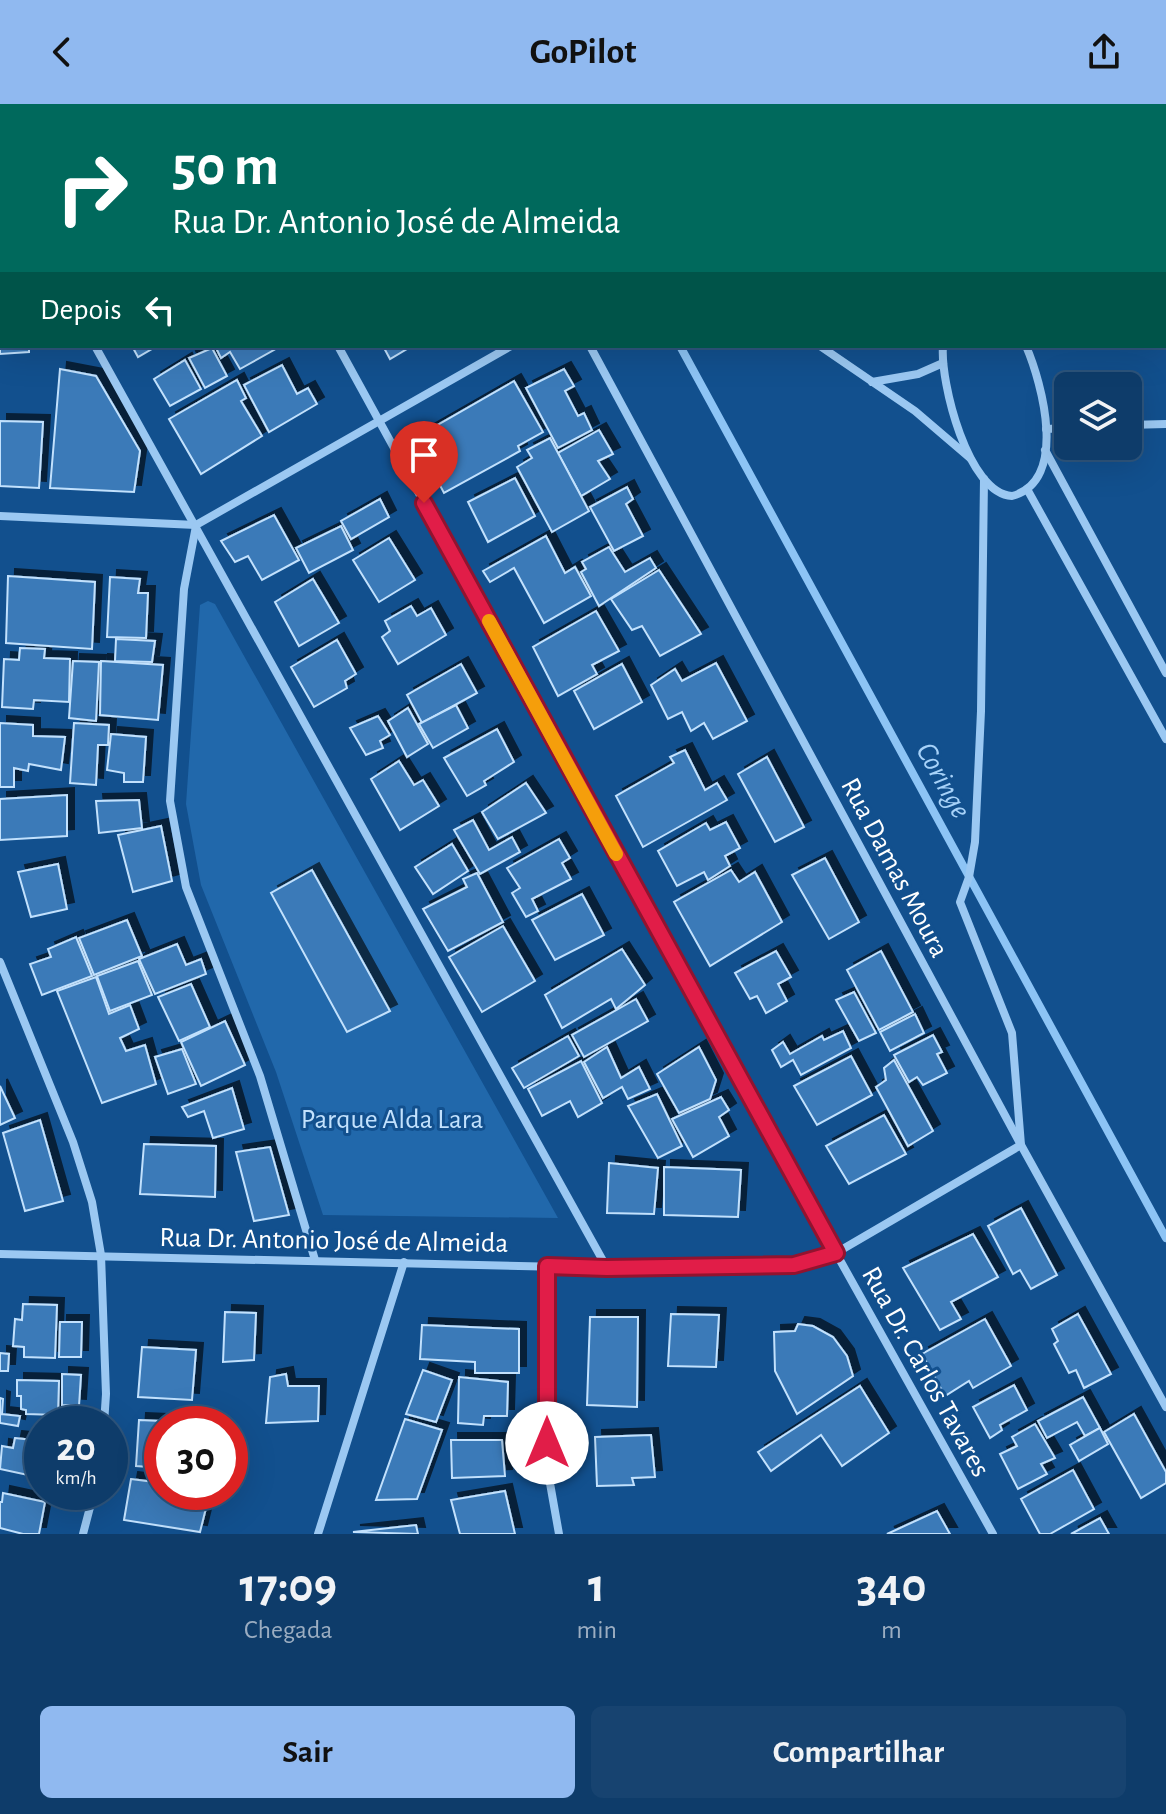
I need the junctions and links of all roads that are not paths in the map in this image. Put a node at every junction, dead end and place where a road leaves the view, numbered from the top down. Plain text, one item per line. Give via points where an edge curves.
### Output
1 (96, 348) edge
2 (339, 348) edge
3 (507, 348) edge
4 (591, 348) edge
5 (823, 348) edge
6 (943, 348) edge
7 (1027, 348) edge
8 (943, 363) junction
9 (872, 382) junction
10 (378, 419) junction
11 (1166, 424) edge
12 (1142, 425) edge
13 (1046, 429) junction
14 (1054, 429) edge
15 (1045, 450) junction
16 (973, 461) junction
17 (984, 479) junction
18 (1027, 489) junction
19 (0, 516) edge
20 (196, 525) junction
21 (1166, 673) edge
22 (1166, 739) edge
23 (0, 962) edge
24 (1021, 1145) junction
25 (836, 1253) junction
26 (0, 1254) edge
27 (101, 1255) junction
28 (315, 1260) junction
29 (404, 1262) junction
30 (547, 1266) junction
31 (607, 1268) junction
32 (104, 1406) edge
33 (1166, 1407) edge
34 (89, 1510) edge
35 (83, 1534) edge
36 (318, 1534) edge
37 (559, 1534) edge
38 (993, 1534) edge

1 - 20 street
2 - 10 street, Rua Dr. Carlos Tavares
3 - 10 street
4 - 24 street, Rua Damas Moura
5 - 9 street
6 - 8 street
7 - 13 street via 1042,393
8 - 9 street via 918,374
8 - 16 street via 953,410
9 - 16 street
10 - 20 street
10 - 25 street, Rua Dr. Carlos Tavares
11 - 12 street
13 - 14 street
13 - 15 street
15 - 18 street via 1041,470
15 - 21 street
16 - 17 street
17 - 18 street via 1006,495
17 - 24 street via 975,842 960,902 1012,1033
18 - 22 street
19 - 20 street
20 - 28 street via 184,589 170,801 186,887 260,1076
20 - 31 street
23 - 27 street via 73,1142 92,1202
24 - 25 street, Rua Dr. Antonio José de Almeida
24 - 33 street, Rua Damas Moura
25 - 31 street, Rua Dr. Antonio José de Almeida via 794,1265
25 - 38 street, Rua Dr. Carlos Tavares
26 - 27 street, Rua Dr. Antonio José de Almeida
27 - 28 street, Rua Dr. Antonio José de Almeida
27 - 32 street
28 - 29 street, Rua Dr. Antonio José de Almeida
29 - 30 street, Rua Dr. Antonio José de Almeida
29 - 36 street
30 - 31 street, Rua Dr. Antonio José de Almeida
30 - 37 street via 548,1472
34 - 35 street

